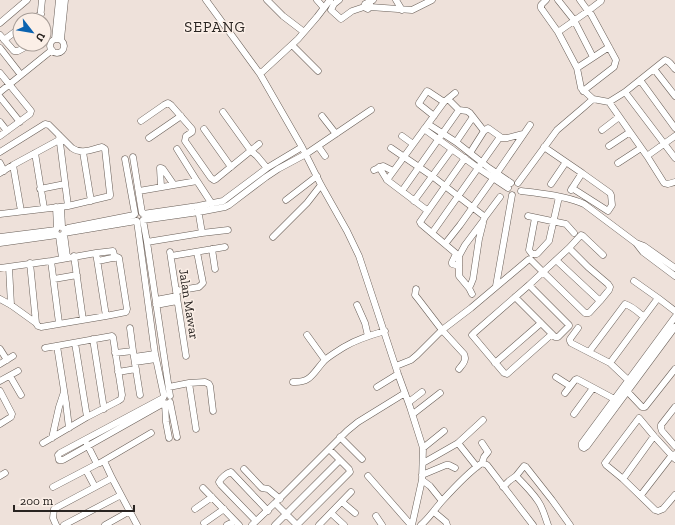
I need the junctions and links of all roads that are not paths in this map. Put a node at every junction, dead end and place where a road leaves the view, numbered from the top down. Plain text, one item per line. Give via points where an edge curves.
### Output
1 (27, 0) edge
2 (42, 0) edge
3 (61, 0) edge
4 (206, 0) edge
5 (267, 0) edge
6 (317, 0) edge
7 (330, 0) edge
8 (339, 0) edge
9 (432, 0) edge
10 (546, 0) edge
11 (558, 0) edge
12 (580, 0) edge
13 (601, 0) edge
14 (398, 1) edge
15 (369, 4) edge
16 (324, 8) junction
17 (402, 10) junction
18 (588, 11) junction
19 (41, 12) edge
20 (574, 20) junction
21 (0, 23) edge
22 (12, 32) edge
23 (304, 32) junction
24 (558, 32) junction
25 (2, 37) edge
26 (52, 40) edge
27 (56, 40) junction
28 (292, 45) junction
29 (52, 46) edge
30 (609, 47) junction
31 (0, 48) edge
32 (12, 49) edge
33 (52, 50) edge
34 (50, 52) edge
35 (593, 57) junction
36 (576, 68) junction
37 (654, 69) junction
38 (318, 70) dead end
39 (675, 70) edge
40 (0, 73) edge
41 (260, 74) junction
42 (21, 75) junction
43 (640, 80) junction
44 (10, 84) junction
45 (583, 91) junction
46 (0, 92) edge
47 (625, 92) junction
48 (455, 93) dead end
49 (675, 96) edge
50 (0, 97) edge
51 (446, 100) junction
52 (592, 100) junction
53 (609, 102) junction
54 (371, 110) dead end
55 (459, 110) junction
56 (223, 112) dead end
57 (181, 116) junction
58 (322, 116) dead end
59 (434, 116) junction
60 (473, 117) junction
61 (620, 118) junction
62 (141, 121) dead end
63 (0, 122) edge
64 (20, 122) junction
65 (530, 125) dead end
66 (426, 127) junction
67 (675, 128) edge
68 (204, 129) dead end
69 (602, 130) dead end
70 (7, 131) junction
71 (484, 132) junction
72 (630, 132) junction
73 (336, 134) junction
74 (442, 134) junction
75 (523, 134) junction
76 (0, 136) edge
77 (402, 136) dead end
78 (675, 136) edge
79 (500, 137) junction
80 (59, 138) junction
81 (149, 138) dead end
82 (438, 139) junction
83 (456, 142) junction
84 (259, 144) dead end
85 (413, 144) junction
86 (664, 144) junction
87 (318, 146) junction
88 (610, 146) dead end
89 (302, 147) junction
90 (544, 147) junction
91 (391, 148) dead end
92 (641, 148) junction
93 (452, 149) junction
94 (177, 150) dead end
95 (251, 150) junction
96 (0, 152) edge
97 (83, 152) junction
98 (35, 153) junction
99 (470, 153) junction
100 (306, 154) junction
101 (286, 156) junction
102 (325, 156) dead end
103 (648, 156) junction
104 (133, 157) dead end
105 (404, 157) junction
106 (465, 158) junction
107 (675, 158) edge
108 (126, 159) dead end
109 (566, 162) junction
110 (0, 163) edge
111 (289, 163) junction
112 (618, 163) dead end
113 (13, 165) junction
114 (276, 166) junction
115 (480, 166) junction
116 (231, 167) junction
117 (418, 167) junction
118 (267, 168) junction
119 (393, 171) junction
120 (2, 172) edge
121 (582, 173) junction
122 (317, 176) junction
123 (432, 176) junction
124 (495, 176) junction
125 (387, 180) junction
126 (197, 181) junction
127 (675, 182) edge
128 (518, 183) junction
129 (65, 184) junction
130 (551, 184) dead end
131 (174, 185) junction
132 (322, 185) junction
133 (509, 185) junction
134 (161, 187) junction
135 (445, 187) junction
136 (40, 189) junction
137 (521, 190) junction
138 (139, 191) junction
139 (402, 191) junction
140 (238, 194) junction
141 (512, 195) junction
142 (458, 196) junction
143 (500, 197) dead end
144 (559, 197) junction
145 (286, 200) dead end
146 (91, 201) junction
147 (414, 201) junction
148 (212, 204) junction
149 (68, 206) junction
150 (58, 207) junction
151 (473, 207) junction
152 (44, 208) junction
153 (198, 209) junction
154 (21, 211) junction
155 (428, 211) junction
156 (0, 214) edge
157 (528, 216) dead end
158 (139, 217) junction
159 (535, 218) junction
160 (484, 219) junction
161 (554, 221) junction
162 (228, 230) dead end
163 (60, 231) junction
164 (202, 233) junction
165 (432, 233) junction
166 (574, 233) dead end
167 (0, 237) edge
168 (274, 237) dead end
169 (147, 242) junction
170 (0, 243) edge
171 (636, 243) junction
172 (445, 244) junction
173 (225, 247) dead end
174 (569, 248) junction
175 (212, 249) junction
176 (197, 252) junction
177 (96, 253) junction
178 (458, 255) junction
179 (603, 255) dead end
180 (68, 257) junction
181 (115, 258) junction
182 (51, 260) junction
183 (556, 260) junction
184 (98, 261) junction
185 (30, 263) junction
186 (9, 266) junction
187 (0, 268) edge
188 (675, 268) edge
189 (215, 269) dead end
190 (543, 272) junction
191 (77, 276) junction
192 (675, 276) edge
193 (54, 279) junction
194 (634, 281) dead end
195 (529, 285) junction
196 (496, 286) junction
197 (416, 289) dead end
198 (176, 296) junction
199 (515, 297) junction
200 (658, 298) junction
201 (0, 299) edge
202 (600, 301) junction
203 (156, 302) junction
204 (10, 305) junction
205 (357, 305) dead end
206 (675, 311) edge
207 (106, 316) junction
208 (644, 317) junction
209 (675, 317) edge
210 (83, 320) junction
211 (541, 322) junction
212 (36, 323) junction
213 (59, 323) junction
214 (130, 328) dead end
215 (578, 328) dead end
216 (675, 328) edge
217 (442, 330) junction
218 (385, 331) junction
219 (552, 334) junction
220 (307, 335) dead end
221 (368, 336) junction
222 (93, 339) junction
223 (75, 343) junction
224 (57, 346) junction
225 (45, 348) dead end
226 (0, 350) edge
227 (589, 352) junction
228 (115, 354) junction
229 (13, 356) dead end
230 (186, 356) dead end
231 (134, 357) junction
232 (156, 357) junction
233 (7, 360) junction
234 (325, 360) junction
235 (496, 363) junction
236 (610, 363) junction
237 (0, 364) edge
238 (396, 366) junction
239 (459, 369) dead end
240 (675, 369) edge
241 (136, 370) junction
242 (18, 371) dead end
243 (118, 372) junction
244 (398, 374) junction
245 (10, 376) junction
246 (556, 377) dead end
247 (628, 380) junction
248 (0, 382) edge
249 (293, 382) dead end
250 (189, 383) junction
251 (570, 386) junction
252 (169, 387) junction
253 (377, 387) dead end
254 (593, 388) junction
255 (625, 389) junction
256 (0, 391) edge
257 (64, 392) junction
258 (422, 392) dead end
259 (405, 393) junction
260 (440, 393) dead end
261 (565, 393) dead end
262 (21, 395) dead end
263 (140, 395) dead end
264 (166, 400) junction
265 (617, 400) junction
266 (409, 402) junction
267 (675, 407) edge
268 (104, 409) junction
269 (213, 411) dead end
270 (413, 414) junction
271 (574, 414) dead end
272 (87, 417) junction
273 (483, 420) dead end
274 (0, 424) edge
275 (69, 428) junction
276 (196, 429) dead end
277 (444, 431) dead end
278 (151, 433) dead end
279 (654, 436) junction
280 (177, 437) dead end
281 (340, 437) junction
282 (52, 438) junction
283 (170, 438) dead end
284 (43, 443) dead end
285 (458, 443) junction
286 (482, 443) dead end
287 (675, 446) edge
288 (423, 448) junction
289 (329, 449) junction
290 (674, 456) edge
291 (362, 458) dead end
292 (340, 460) junction
293 (104, 461) junction
294 (423, 463) junction
295 (482, 463) junction
296 (97, 464) junction
297 (476, 467) junction
298 (455, 468) dead end
299 (244, 469) dead end
300 (86, 470) junction
301 (368, 476) dead end
302 (516, 476) junction
303 (422, 477) junction
304 (112, 478) junction
305 (623, 479) junction
306 (53, 487) dead end
307 (94, 487) junction
308 (503, 487) junction
309 (203, 488) dead end
310 (351, 492) dead end
311 (121, 495) junction
312 (641, 495) junction
313 (675, 495) edge
314 (212, 497) junction
315 (278, 501) junction
316 (442, 501) junction
317 (342, 502) junction
318 (195, 508) dead end
319 (224, 510) junction
320 (268, 510) junction
321 (130, 511) junction
322 (434, 512) junction
323 (331, 513) junction
324 (355, 513) dead end
325 (286, 514) junction
326 (376, 516) dead end
327 (204, 523) dead end
328 (237, 523) edge
329 (254, 523) edge
330 (568, 524) edge
331 (56, 525) edge
332 (64, 525) edge
333 (105, 525) edge
334 (137, 525) edge
335 (227, 525) edge
336 (275, 525) edge
337 (297, 525) edge
338 (320, 525) edge
339 (344, 525) edge
340 (382, 525) edge
341 (412, 525) edge
342 (421, 525) edge
343 (447, 525) edge
344 (532, 525) edge
345 (548, 525) edge

1 - 21 street
2 - 19 street
3 - 27 street
4 - 41 street
5 - 23 street
6 - 16 street
7 - 16 street
8 - 15 street via 331,10 341,19 352,10
9 - 17 street via 414,10
10 - 24 street via 541,8
11 - 20 street
12 - 18 street
13 - 18 street
14 - 17 street
15 - 17 street
16 - 23 street
18 - 20 street
18 - 30 street
20 - 24 street
20 - 35 street
22 - 25 street
23 - 28 street
24 - 36 street
25 - 32 street
26 - 27 street
27 - 29 street
27 - 33 street via 64,44 63,49 59,52
28 - 38 street
28 - 41 street
30 - 35 street
30 - 45 street via 616,60 614,67
31 - 42 street
34 - 42 street
35 - 36 street
36 - 45 street
37 - 39 street via 667,60
37 - 43 street
37 - 49 street
40 - 44 street
41 - 89 street
42 - 44 street
43 - 47 street
43 - 67 street
44 - 46 street
44 - 64 street via 31,111
45 - 52 street
47 - 53 street
47 - 86 street
48 - 51 street
50 - 64 street
51 - 55 street
51 - 59 street
51 - 59 street via 427,91 425,93 419,104
52 - 53 street
52 - 90 street via 557,130
53 - 61 street
54 - 73 street
55 - 60 street via 467,111
55 - 74 street
56 - 95 street
57 - 62 street via 168,103
57 - 81 street
57 - 116 street via 192,130 185,141 211,178 215,180
58 - 73 street
59 - 66 street
60 - 71 street
60 - 83 street
61 - 69 street
61 - 72 street
63 - 70 street
64 - 70 street
65 - 75 street
66 - 74 street
66 - 82 street
66 - 85 street
68 - 116 street
70 - 76 street
71 - 79 street via 489,128
71 - 99 street
72 - 88 street
72 - 92 street
73 - 87 street
74 - 82 street
74 - 83 street
75 - 79 street
75 - 124 street
77 - 85 street
78 - 86 street
79 - 115 street
80 - 96 street via 49,125 45,124
80 - 97 street via 76,151
80 - 98 street
80 - 129 street
82 - 93 street
82 - 117 street
83 - 99 street
84 - 95 street
85 - 105 street
86 - 103 street
86 - 107 street
87 - 100 street
87 - 102 street
89 - 100 street
89 - 101 street
90 - 109 street
90 - 128 street
91 - 105 street
92 - 103 street
92 - 112 street
93 - 106 street
93 - 123 street
94 - 126 street
95 - 116 street
95 - 118 street
97 - 146 street
97 - 146 street via 102,147 105,149 110,196
98 - 113 street
98 - 136 street
99 - 115 street
100 - 111 street
100 - 122 street
101 - 111 street
101 - 114 street
103 - 127 street via 664,183
104 - 138 street
105 - 117 street
105 - 119 street
106 - 115 street
106 - 135 street
108 - 158 street
109 - 121 street
109 - 130 street
110 - 120 street
111 - 114 street
113 - 120 street
113 - 154 street
114 - 118 street
114 - 140 street
115 - 124 street
115 - 142 street
117 - 123 street
117 - 139 street
118 - 140 street
119 - 125 street
119 - 125 street via 383,166 377,169
121 - 121 street via 611,194 612,204 608,211 572,189
122 - 132 street
122 - 145 street
123 - 135 street
123 - 147 street
124 - 133 street
124 - 151 street
125 - 139 street
126 - 131 street
126 - 148 street
128 - 133 street
128 - 137 street
129 - 136 street
129 - 149 street
131 - 134 street
131 - 134 street via 161,168
132 - 168 street
132 - 218 street via 359,256
133 - 141 street via 508,191
134 - 138 street
135 - 142 street
135 - 155 street
136 - 152 street
137 - 141 street via 517,195
137 - 144 street
138 - 158 street
139 - 147 street
140 - 148 street
140 - 153 street via 225,207
141 - 196 street
142 - 151 street
142 - 165 street
143 - 160 street
144 - 161 street
144 - 171 street via 584,204
146 - 149 street
147 - 155 street
148 - 153 street
149 - 150 street
150 - 152 street
150 - 163 street
151 - 160 street
151 - 172 street
152 - 154 street
153 - 158 street
153 - 164 street
154 - 156 street
155 - 165 street via 420,222
157 - 159 street
158 - 163 street
158 - 169 street
158 - 232 street
159 - 161 street
159 - 161 street via 529,250 535,255 549,241
160 - 178 street
160 - 178 street via 470,291 459,276
161 - 166 street via 566,224
162 - 164 street
163 - 167 street
163 - 170 street
163 - 180 street
164 - 169 street
165 - 172 street
169 - 203 street
171 - 188 street
171 - 192 street via 643,252
172 - 178 street
173 - 175 street
174 - 179 street via 583,236
174 - 183 street
174 - 202 street via 610,287
175 - 176 street
175 - 189 street
176 - 198 street via 203,283
176 - 198 street, Jalan Mawar via 170,254
177 - 180 street
177 - 181 street via 113,251
177 - 184 street
180 - 182 street
180 - 191 street
181 - 184 street
181 - 207 street via 120,259 127,310
182 - 185 street
182 - 193 street
183 - 190 street
183 - 202 street
184 - 207 street
185 - 186 street
185 - 212 street
186 - 187 street
186 - 204 street
190 - 195 street
190 - 196 street via 529,259
190 - 202 street via 586,313
191 - 193 street
191 - 210 street
193 - 213 street
194 - 200 street
195 - 199 street
195 - 219 street via 569,325 558,337
196 - 217 street
197 - 217 street via 417,298
198 - 203 street
198 - 230 street, Jalan Mawar
199 - 211 street
199 - 235 street via 472,335
200 - 206 street
200 - 208 street
201 - 204 street
203 - 252 street
204 - 212 street
205 - 221 street
207 - 210 street
208 - 227 street via 625,304
208 - 236 street
209 - 247 street
210 - 213 street
211 - 219 street
211 - 235 street
212 - 213 street via 40,327
214 - 231 street
215 - 227 street via 570,341
216 - 255 street
217 - 238 street via 411,360
217 - 239 street via 466,357
218 - 221 street
218 - 238 street
219 - 235 street via 507,374
220 - 234 street
221 - 234 street via 345,346
222 - 223 street
222 - 228 street via 112,336
222 - 268 street
223 - 224 street
223 - 272 street
224 - 225 street
224 - 257 street
226 - 233 street
227 - 236 street
228 - 231 street
228 - 243 street
229 - 233 street
231 - 232 street
231 - 241 street
232 - 264 street
233 - 237 street
234 - 249 street via 307,380
236 - 247 street
238 - 244 street
240 - 255 street via 645,408
241 - 243 street
241 - 263 street
242 - 245 street
243 - 268 street via 121,399
244 - 253 street
244 - 259 street
245 - 248 street
245 - 262 street
246 - 251 street
247 - 255 street
250 - 252 street
250 - 269 street via 209,384
250 - 276 street
251 - 254 street via 576,379
251 - 261 street
252 - 264 street
254 - 265 street
254 - 271 street
255 - 265 street
256 - 274 street via 12,414
257 - 275 street
257 - 282 street
258 - 266 street
259 - 266 street
259 - 281 street via 358,422
260 - 270 street
264 - 280 street
264 - 283 street via 166,422
264 - 296 street via 86,443
265 - 265 street via 587,446 582,447 582,443
266 - 270 street
267 - 287 street via 661,428
268 - 272 street
270 - 288 street
272 - 275 street
273 - 285 street
275 - 282 street
277 - 288 street
278 - 293 street
279 - 290 street
279 - 305 street
279 - 305 street via 639,418 605,463
281 - 289 street
281 - 291 street
282 - 284 street
285 - 294 street
285 - 297 street
286 - 295 street via 488,452
288 - 294 street
289 - 292 street
289 - 315 street
290 - 312 street
292 - 325 street
292 - 337 street via 350,472
293 - 296 street
293 - 304 street
294 - 303 street
295 - 297 street
295 - 308 street via 487,465
296 - 300 street
297 - 316 street
298 - 303 street via 446,465
299 - 315 street
300 - 306 street
300 - 307 street
301 - 341 street
302 - 308 street
302 - 330 street via 524,466 526,467
302 - 345 street via 538,500
303 - 316 street
303 - 341 street
304 - 307 street
304 - 311 street
305 - 312 street
307 - 331 street via 54,509 53,518
308 - 344 street
309 - 314 street
310 - 317 street
311 - 321 street
311 - 332 street
312 - 313 street via 658,511
314 - 318 street
314 - 319 street
315 - 320 street
315 - 325 street
316 - 322 street
317 - 323 street
317 - 324 street
319 - 327 street
319 - 328 street
320 - 329 street
320 - 329 street via 229,472 219,482
321 - 333 street
321 - 334 street
322 - 342 street
322 - 343 street
323 - 338 street
323 - 339 street
325 - 336 street
325 - 337 street
326 - 340 street
328 - 335 street

